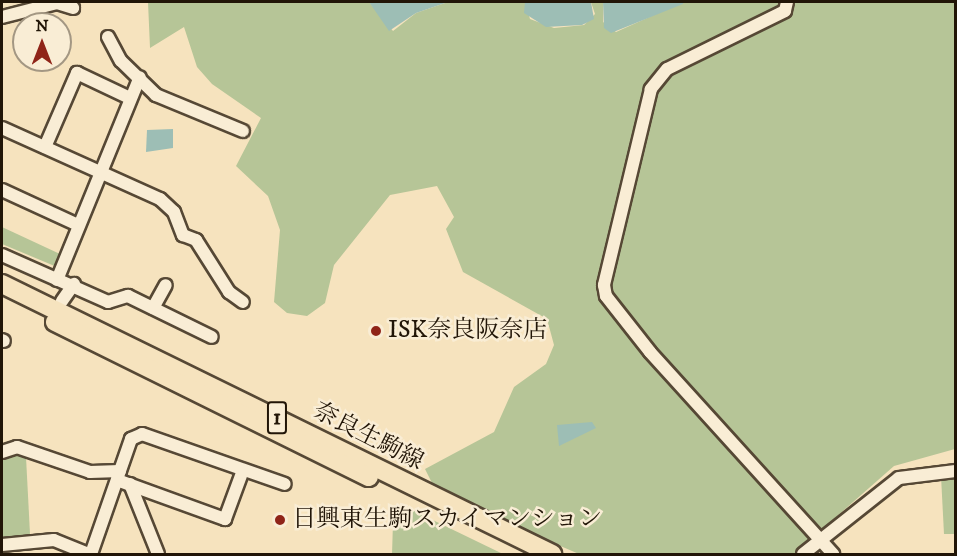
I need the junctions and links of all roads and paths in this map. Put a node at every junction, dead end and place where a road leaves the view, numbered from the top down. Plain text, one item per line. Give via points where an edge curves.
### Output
1 (57, 2) edge
2 (787, 2) edge
3 (73, 8) dead end
4 (2, 17) edge
5 (108, 37) dead end
6 (140, 77) junction
7 (130, 98) junction
8 (2, 128) edge
9 (243, 131) dead end
10 (45, 147) junction
11 (98, 172) junction
12 (2, 190) edge
13 (78, 225) junction
14 (2, 255) edge
15 (57, 280) junction
16 (2, 284) edge
17 (74, 285) junction
18 (166, 285) dead end
19 (2, 297) edge
20 (62, 301) dead end
21 (243, 302) dead end
22 (153, 308) junction
23 (212, 337) dead end
24 (2, 453) edge
25 (243, 470) junction
26 (956, 471) edge
27 (118, 476) junction
28 (130, 484) junction
29 (285, 484) dead end
30 (818, 539) junction
31 (2, 545) edge
32 (551, 554) edge
33 (90, 555) edge
34 (158, 555) edge
35 (527, 555) edge
36 (803, 555) edge
37 (833, 555) edge

1 - 3 street
1 - 4 street
2 - 30 street via 785,11 667,69 651,89 604,285 606,296 650,352
5 - 6 street via 121,61
6 - 7 street
6 - 9 street via 156,95
7 - 10 street via 77,73
7 - 11 street
8 - 10 street
10 - 11 street
11 - 13 street
11 - 21 street via 160,199 174,213 183,235 196,240 229,292
12 - 13 street
13 - 15 street
14 - 15 street
15 - 17 street
16 - 32 main road, 奈良生駒線 / 1
17 - 20 street
17 - 22 street via 108,302 128,296
18 - 22 street
19 - 35 main road, 奈良生駒線 / 1
22 - 23 street
24 - 27 street via 17,447 90,472
25 - 27 street via 142,434 131,439
25 - 28 street via 225,519
25 - 29 street
26 - 30 street via 899,478
27 - 28 street
27 - 33 street
28 - 34 street
30 - 36 street
30 - 37 street
31 - 33 street via 54,540

